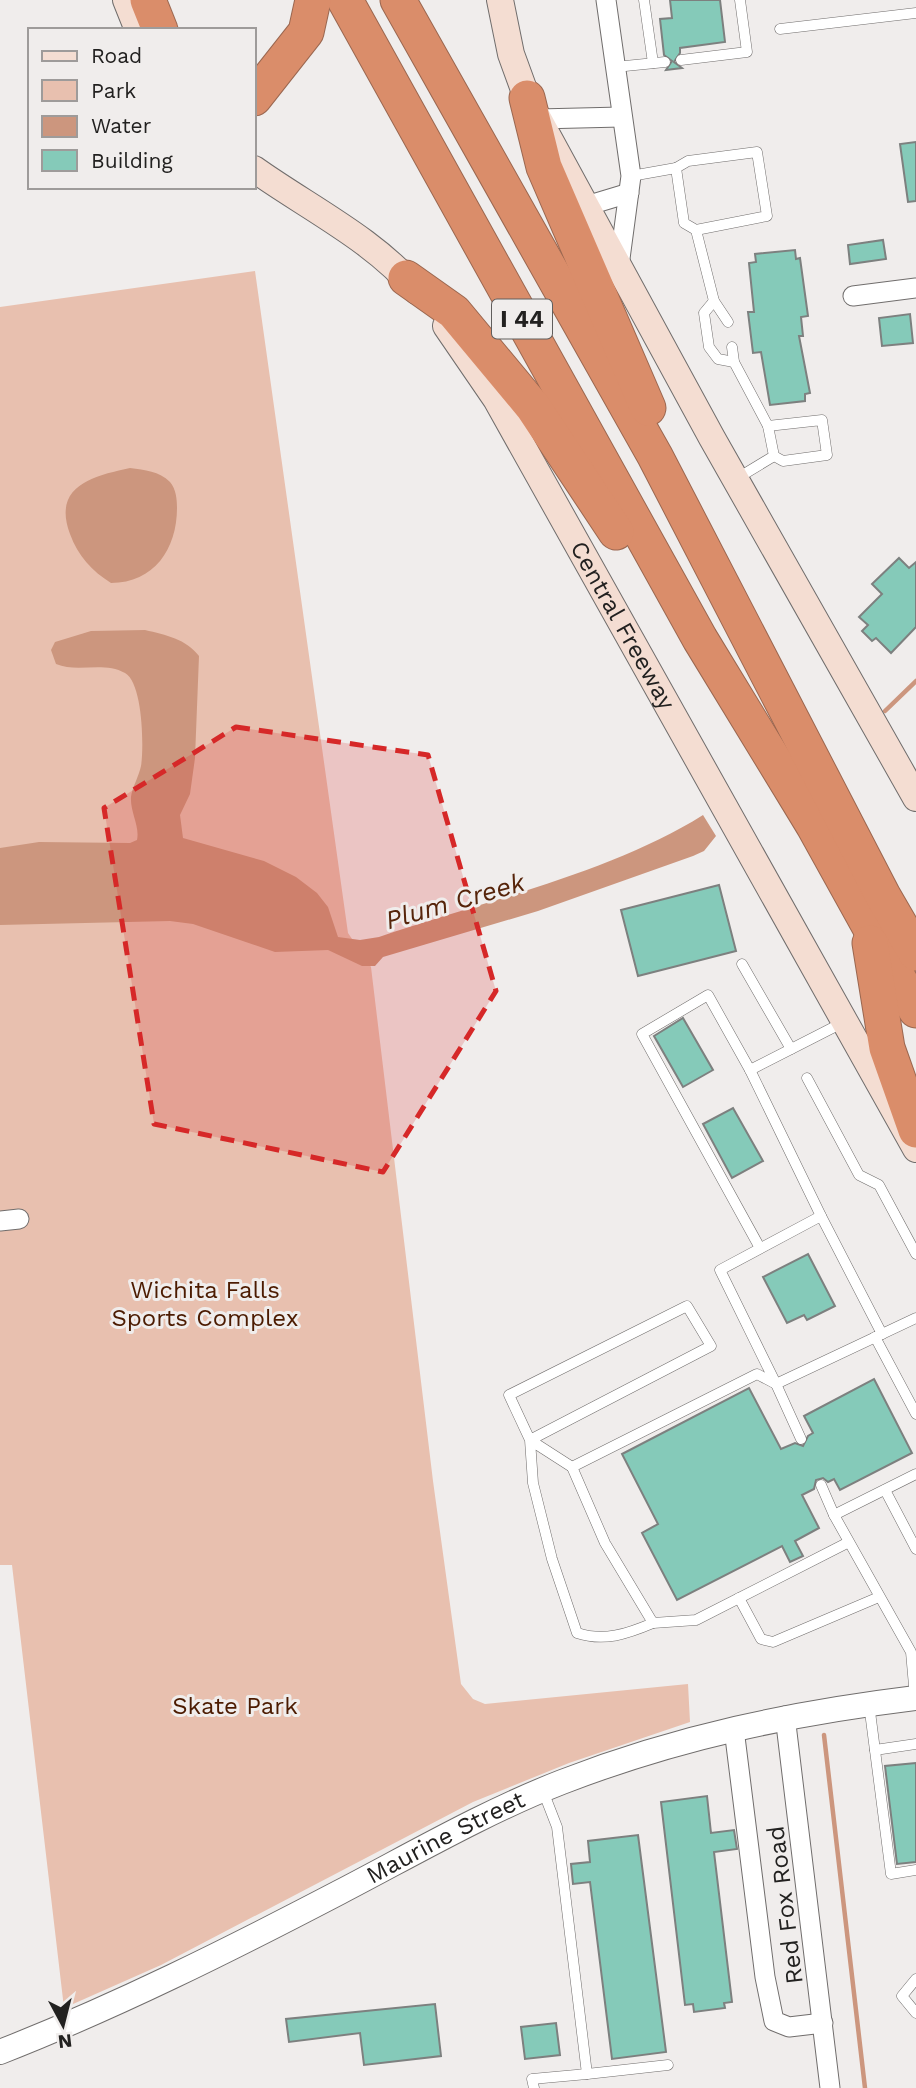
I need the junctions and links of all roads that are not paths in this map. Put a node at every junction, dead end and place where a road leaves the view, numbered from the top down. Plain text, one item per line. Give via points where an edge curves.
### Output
1 (126, 0) edge
2 (148, 0) edge
3 (313, 0) edge
4 (345, 0) edge
5 (397, 0) edge
6 (500, 0) edge
7 (606, 0) edge
8 (644, 0) edge
9 (740, 0) edge
10 (916, 13) edge
11 (137, 28) edge
12 (159, 28) edge
13 (780, 29) dead end
14 (681, 60) dead end
15 (665, 62) dead end
16 (653, 63) junction
17 (615, 67) junction
18 (266, 70) edge
19 (256, 93) edge
20 (533, 108) junction
21 (621, 117) junction
22 (676, 168) junction
23 (256, 170) edge
24 (630, 184) junction
25 (586, 206) junction
26 (696, 230) junction
27 (620, 266) junction
28 (406, 278) junction
29 (916, 288) edge
30 (853, 296) dead end
31 (714, 301) junction
32 (727, 322) dead end
33 (732, 347) dead end
34 (734, 362) junction
35 (768, 426) junction
36 (655, 456) junction
37 (774, 456) junction
38 (736, 479) junction
39 (700, 639) junction
40 (916, 798) edge
41 (874, 907) junction
42 (916, 931) edge
43 (916, 953) edge
44 (743, 964) dead end
45 (916, 1010) edge
46 (845, 1021) junction
47 (791, 1049) junction
48 (750, 1070) junction
49 (807, 1078) dead end
50 (916, 1130) edge
51 (916, 1149) edge
52 (821, 1216) junction
53 (760, 1248) junction
54 (916, 1254) edge
55 (916, 1318) edge
56 (878, 1336) junction
57 (776, 1384) junction
58 (916, 1414) edge
59 (801, 1439) dead end
60 (530, 1440) junction
61 (572, 1466) junction
62 (916, 1474) edge
63 (821, 1485) dead end
64 (884, 1490) junction
65 (834, 1515) junction
66 (847, 1543) junction
67 (916, 1549) edge
68 (879, 1597) junction
69 (739, 1598) junction
70 (653, 1623) junction
71 (913, 1650) edge
72 (916, 1698) edge
73 (869, 1703) junction
74 (785, 1716) junction
75 (734, 1728) junction
76 (916, 1744) edge
77 (875, 1750) junction
78 (543, 1791) junction
79 (916, 1870) edge
80 (916, 1979) edge
81 (916, 2013) edge
82 (823, 2023) junction
83 (0, 2052) edge
84 (668, 2065) dead end
85 (587, 2074) junction
86 (534, 2088) edge
87 (830, 2088) edge

1 - 11 main road
2 - 12 highway
3 - 18 highway via 306,32
4 - 39 highway, I 44
5 - 36 highway, I 44
6 - 20 main road via 511,54
7 - 17 street
8 - 16 lane
9 - 14 lane via 747,51
10 - 13 lane
15 - 16 lane
16 - 17 lane
17 - 21 street
18 - 19 highway
20 - 21 street
20 - 25 main road
20 - 36 highway via 544,167 646,399
21 - 24 street
22 - 24 lane
22 - 26 lane via 684,223
22 - 26 lane via 688,161 757,152 767,216
23 - 28 main road, Central Freeway
24 - 25 street
24 - 27 street
25 - 27 main road
26 - 31 lane
27 - 38 main road
28 - 39 highway via 454,312 533,407 606,514 642,577
28 - 46 main road, Central Freeway via 459,342 496,399
29 - 30 street
31 - 32 lane
31 - 34 lane via 704,313 709,347 718,359
33 - 34 lane
34 - 35 lane
35 - 37 lane
35 - 37 lane via 822,420 827,455 783,461
36 - 41 highway, I 44
37 - 38 lane
38 - 40 main road
39 - 41 highway, I 44 via 814,826
41 - 42 highway
41 - 43 highway, I 44
41 - 45 highway, I 44
41 - 50 highway via 887,1048
44 - 47 lane
46 - 47 lane
46 - 51 main road, Central Freeway
47 - 48 lane
48 - 52 lane
48 - 53 lane via 708,995 642,1034
49 - 54 lane via 859,1175 879,1185
52 - 53 lane
52 - 56 lane
53 - 57 lane via 720,1270
55 - 56 lane
56 - 57 lane
56 - 58 lane
57 - 59 lane
57 - 61 lane via 757,1374
60 - 60 lane via 509,1395 687,1306 711,1346
60 - 61 lane
60 - 70 lane via 536,1496 577,1633 596,1639 631,1633
61 - 70 lane via 605,1543
62 - 64 lane
63 - 65 lane
64 - 65 lane
64 - 67 lane
65 - 66 lane
66 - 68 lane
66 - 69 lane
68 - 69 lane via 773,1642 761,1639
68 - 71 lane
69 - 70 lane via 696,1620
71 - 72 lane
72 - 73 street, Maurine Street
73 - 74 street, Maurine Street
73 - 77 lane
74 - 75 street, Maurine Street
74 - 82 street, Red Fox Road
75 - 78 street, Maurine Street
75 - 82 street via 774,2021 789,2027
76 - 77 lane
77 - 79 lane via 891,1874
78 - 83 street, Maurine Street via 457,1830 207,1960
78 - 85 lane via 557,1827
80 - 81 lane via 902,1996
82 - 87 street, Red Fox Road
84 - 85 lane
85 - 86 lane via 532,2079

